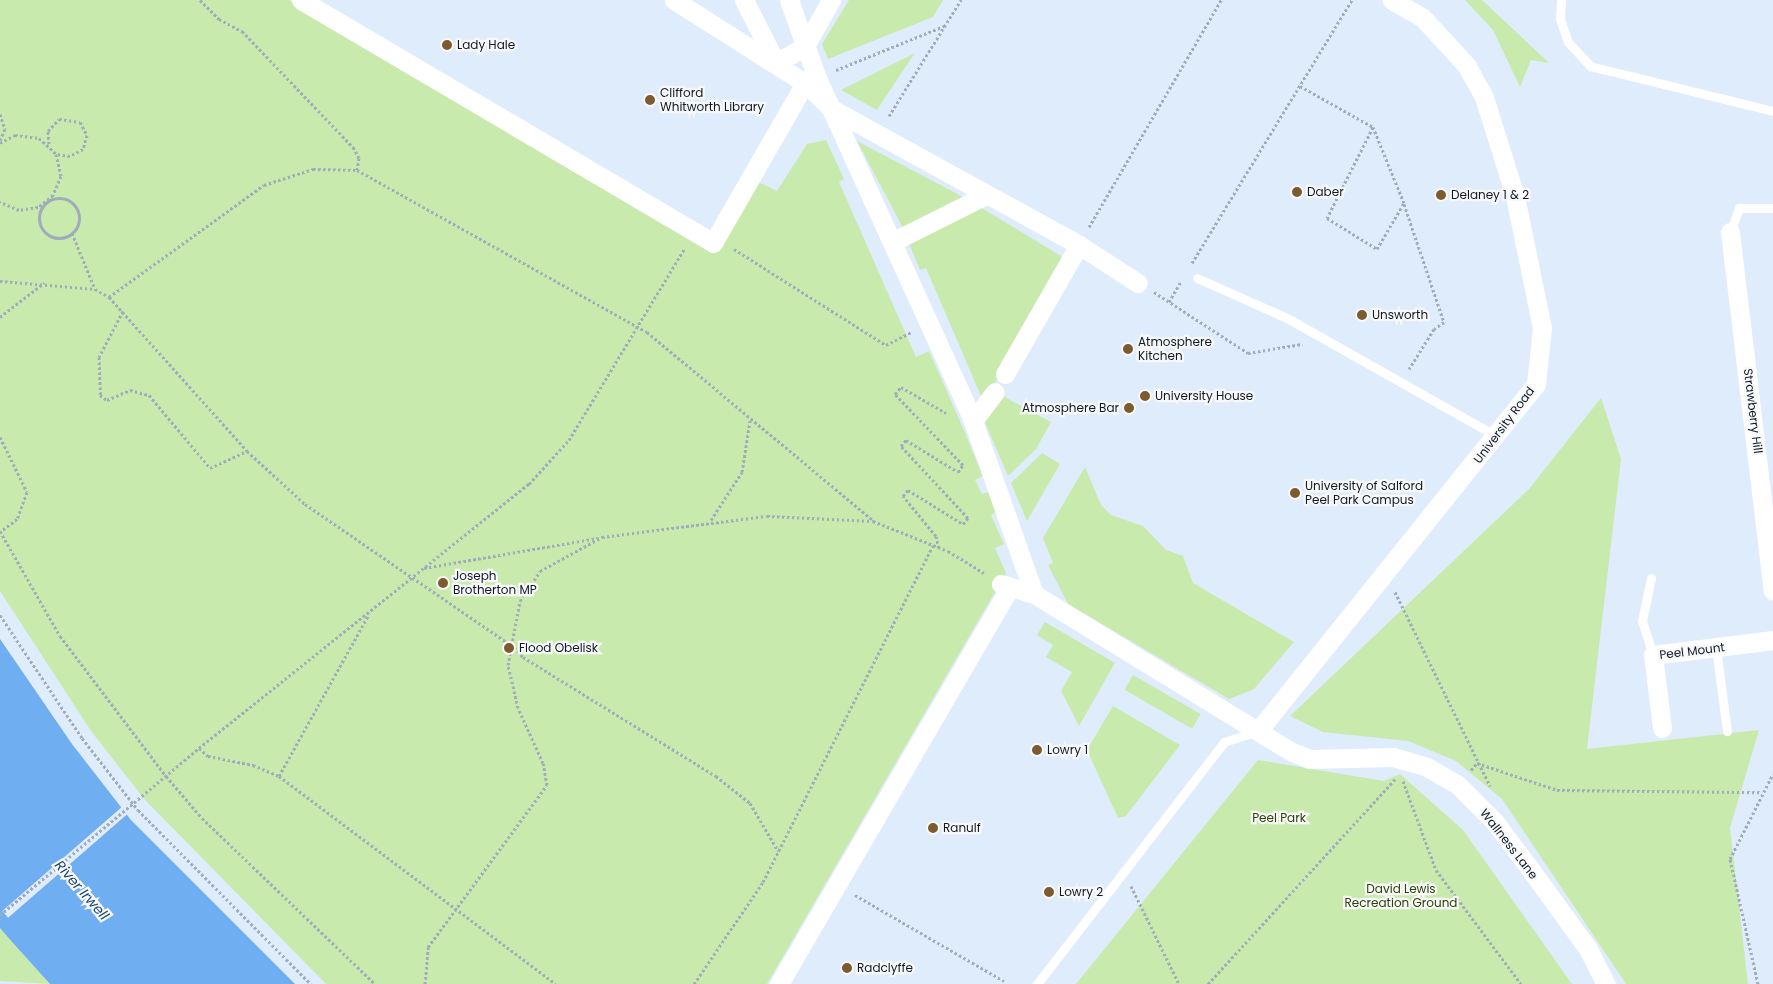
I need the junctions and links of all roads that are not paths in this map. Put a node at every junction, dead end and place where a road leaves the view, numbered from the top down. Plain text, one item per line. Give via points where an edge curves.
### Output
1 (301, 0) edge
2 (674, 0) edge
3 (744, 0) edge
4 (789, 0) edge
5 (832, 0) edge
6 (1392, 0) edge
7 (1561, 0) edge
8 (805, 46) junction
9 (776, 63) junction
10 (811, 81) junction
11 (832, 109) junction
12 (1773, 111) edge
13 (984, 196) junction
14 (1773, 208) edge
15 (1730, 232) joint
16 (894, 241) junction
17 (1079, 245) junction
18 (1197, 278) dead end
19 (1138, 283) road end
20 (1005, 374) dead end
21 (995, 392) dead end
22 (974, 425) junction
23 (1496, 436) junction
24 (1769, 495) edge
25 (1651, 578) dead end
26 (1773, 590) edge
27 (1034, 594) junction
28 (1773, 640) edge
29 (1716, 648) junction
30 (1653, 655) junction
31 (1662, 728) dead end
32 (1258, 731) junction
33 (1727, 732) dead end
34 (779, 984) edge
35 (1037, 984) edge
36 (1606, 984) edge

1 - 10 street via 713,243
2 - 9 street
3 - 9 street
4 - 8 street
5 - 8 street
6 - 23 street, University Road via 1424,18 1467,66 1484,97 1514,196 1542,328 1536,384
7 - 12 lane via 1560,19 1568,42 1590,66
8 - 9 street
8 - 10 street
9 - 10 street
10 - 11 street
11 - 13 street
11 - 16 street
13 - 16 street
13 - 17 street
14 - 15 lane via 1739,208
15 - 24 street, Strawberry Hill
16 - 22 street
17 - 19 street
17 - 20 street
18 - 23 lane via 1287,318
21 - 22 street
22 - 27 street
23 - 32 street, University Road via 1387,576
24 - 26 street, Strawberry Hill
25 - 30 lane via 1642,621
27 - 32 street, Wallness Lane
27 - 34 street via 1005,586
28 - 29 street, Peel Mount
29 - 30 street, Peel Mount
29 - 33 lane
30 - 31 street, Peel Mount
32 - 35 lane via 1224,742
32 - 36 street, Wallness Lane via 1310,759 1394,758 1427,767 1458,784 1494,821 1528,866 1588,949

